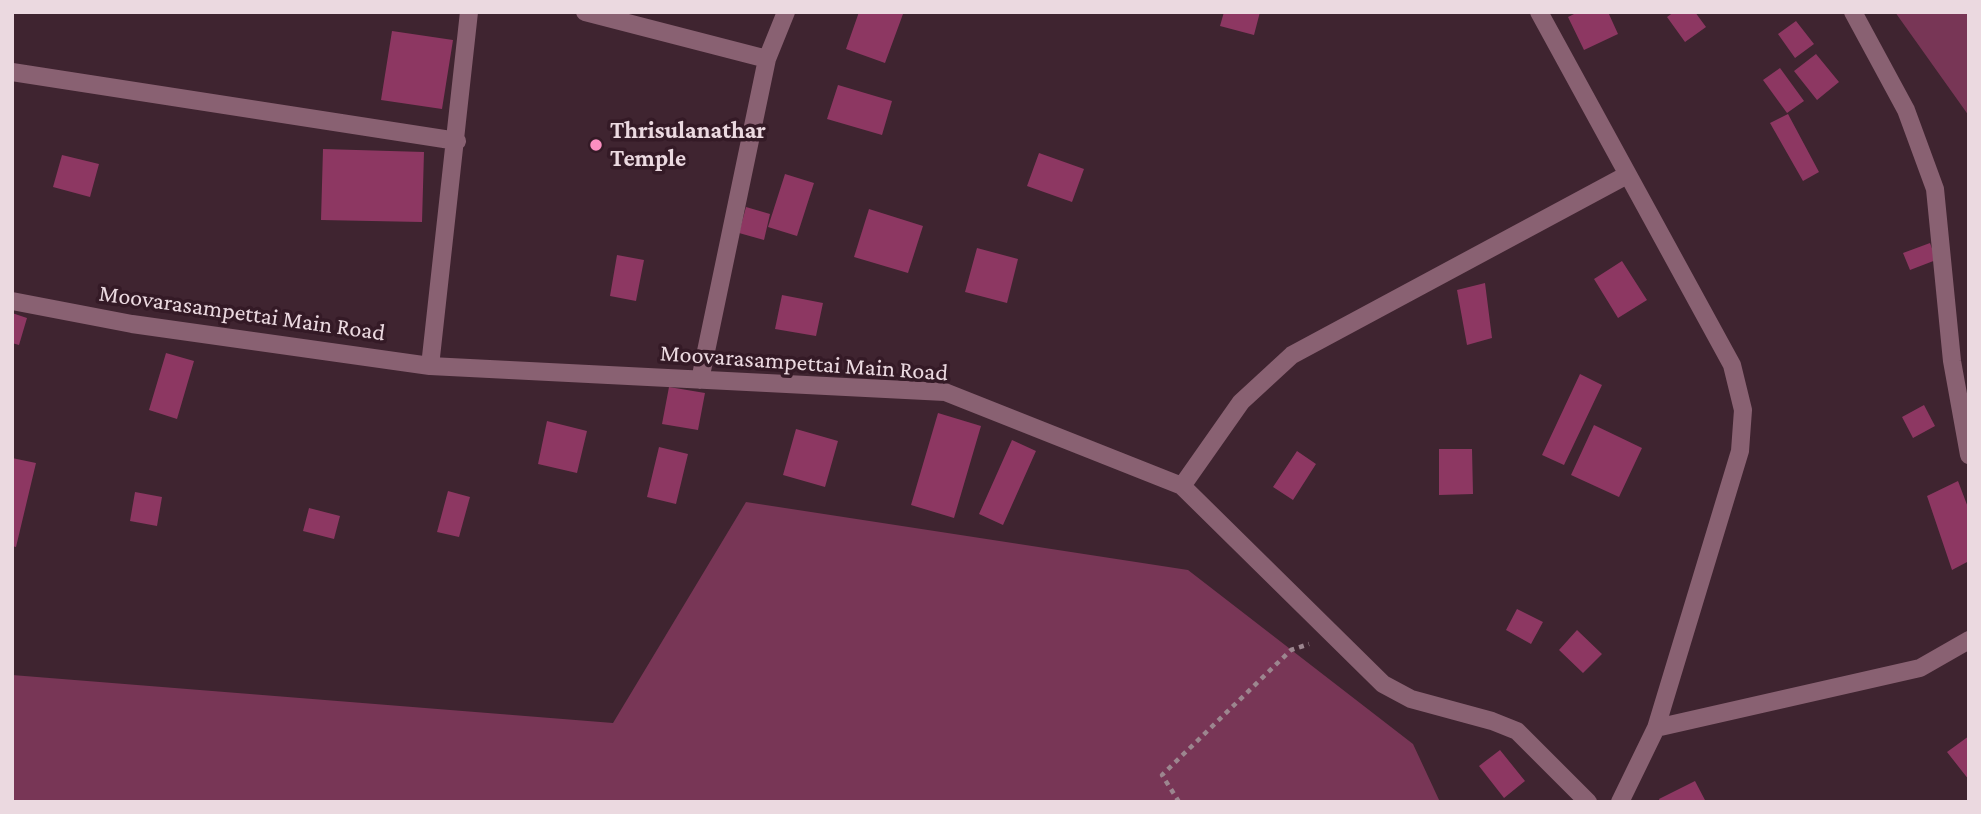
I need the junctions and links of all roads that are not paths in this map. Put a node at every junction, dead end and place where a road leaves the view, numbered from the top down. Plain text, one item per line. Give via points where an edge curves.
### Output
1 (469, 12) edge
2 (584, 12) edge
3 (786, 12) edge
4 (1539, 12) edge
5 (1853, 12) edge
6 (767, 59) junction
7 (12, 72) edge
8 (457, 141) junction
9 (1627, 175) junction
10 (12, 301) edge
11 (430, 366) junction
12 (700, 380) junction
13 (1969, 455) edge
14 (1182, 486) junction
15 (1968, 641) edge
16 (1656, 729) junction
17 (1588, 802) edge
18 (1619, 802) edge

1 - 8 street
2 - 6 street
3 - 6 street
4 - 9 street
5 - 13 street via 1906,110 1935,189 1952,361
6 - 12 street
7 - 8 street
8 - 11 street
9 - 14 street via 1292,355 1241,402
9 - 16 street via 1732,365 1743,410 1740,451
10 - 11 street, Moovarasampettai Main Road via 132,324
11 - 12 street, Moovarasampettai Main Road
12 - 14 street, Moovarasampettai Main Road via 945,393
14 - 17 street, Moovarasampettai Main Road via 1383,684 1411,699 1517,731
15 - 16 street via 1920,668
16 - 18 street

